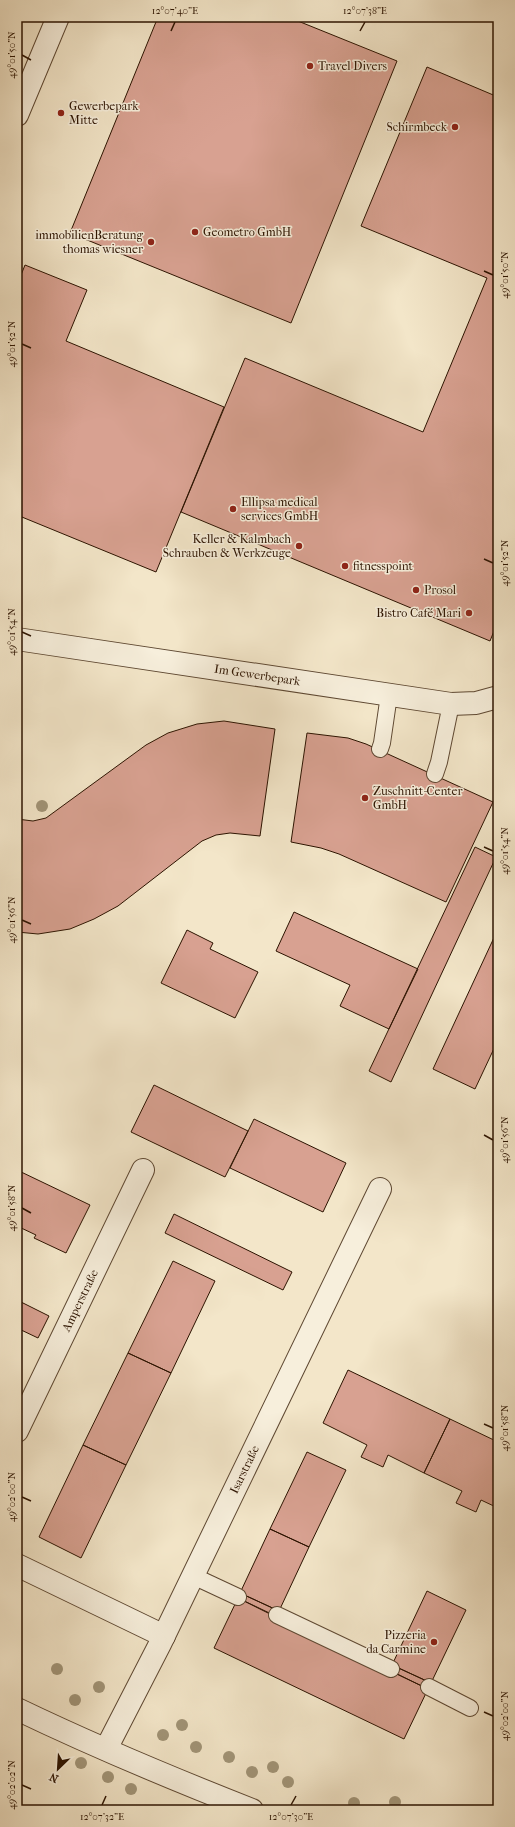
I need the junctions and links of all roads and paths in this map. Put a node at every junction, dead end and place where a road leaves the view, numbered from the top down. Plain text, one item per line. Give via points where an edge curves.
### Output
1 (58, 17) edge
2 (17, 115) edge
3 (17, 639) edge
4 (389, 695) junction
5 (498, 697) edge
6 (451, 704) junction
7 (380, 749) dead end
8 (435, 774) dead end
9 (143, 1170) dead end
10 (380, 1189) dead end
11 (17, 1431) edge
12 (17, 1565) edge
13 (193, 1576) junction
14 (238, 1597) dead end
15 (277, 1615) dead end
16 (164, 1636) junction
17 (391, 1669) dead end
18 (429, 1687) dead end
19 (470, 1708) dead end
20 (17, 1709) edge
21 (106, 1749) junction
22 (252, 1810) edge

1 - 2 street
3 - 4 street, Im Gewerbepark
4 - 6 street, Im Gewerbepark
4 - 7 lane
5 - 6 street, Im Gewerbepark via 476,703
6 - 8 lane
9 - 11 street, Amperstraße
10 - 13 street, Isarstraße
12 - 16 street
13 - 14 lane
13 - 16 street, Isarstraße
15 - 17 lane
16 - 21 street, Isarstraße
18 - 19 lane
20 - 21 street
21 - 22 street

